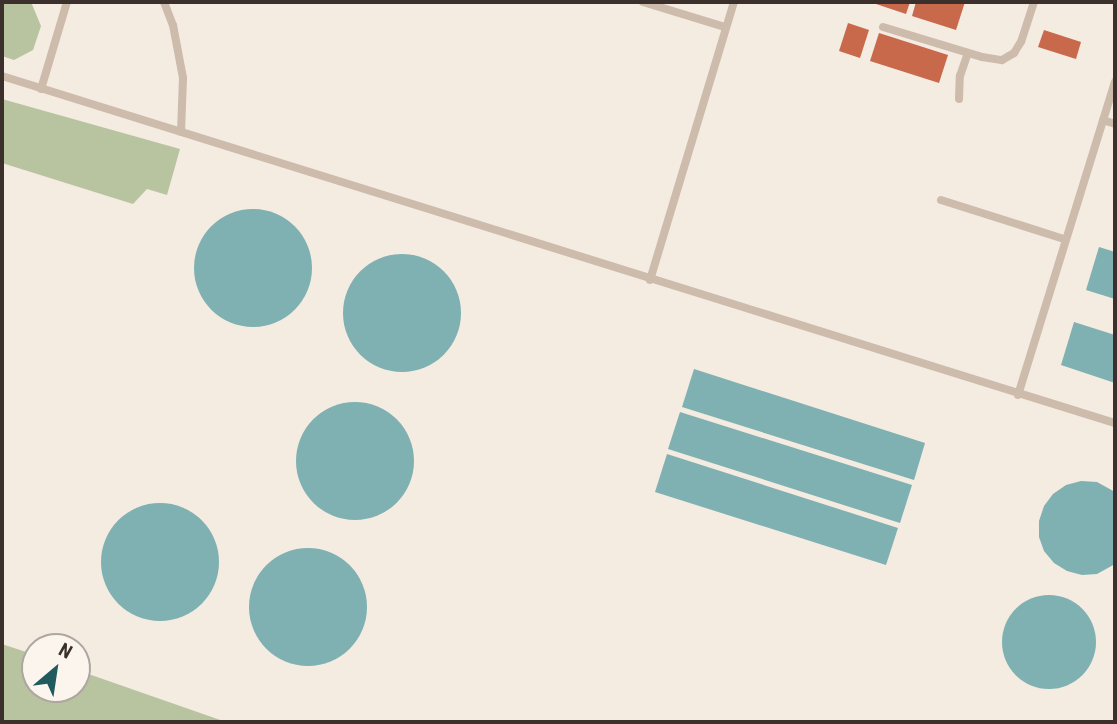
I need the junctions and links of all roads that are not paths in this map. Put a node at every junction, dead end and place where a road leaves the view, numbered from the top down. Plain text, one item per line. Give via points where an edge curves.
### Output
1 (67, 2) edge
2 (164, 2) edge
3 (643, 2) edge
4 (734, 2) edge
5 (1034, 2) edge
6 (725, 27) junction
7 (883, 27) dead end
8 (968, 53) junction
9 (2, 76) edge
10 (1115, 84) edge
11 (41, 89) junction
12 (959, 99) dead end
13 (1103, 120) junction
14 (1115, 124) edge
15 (181, 132) junction
16 (941, 200) dead end
17 (1065, 239) junction
18 (650, 279) junction
19 (1018, 395) junction
20 (1115, 423) edge

1 - 11 lane
2 - 15 lane via 183,78
3 - 6 lane
4 - 6 lane
5 - 8 lane via 1021,42 1009,57 1002,60
6 - 18 lane
7 - 8 lane
8 - 12 lane
9 - 11 lane
10 - 13 lane
11 - 15 lane
13 - 14 lane
13 - 17 lane
15 - 18 lane
16 - 17 lane
17 - 19 lane
18 - 19 lane
19 - 20 lane

